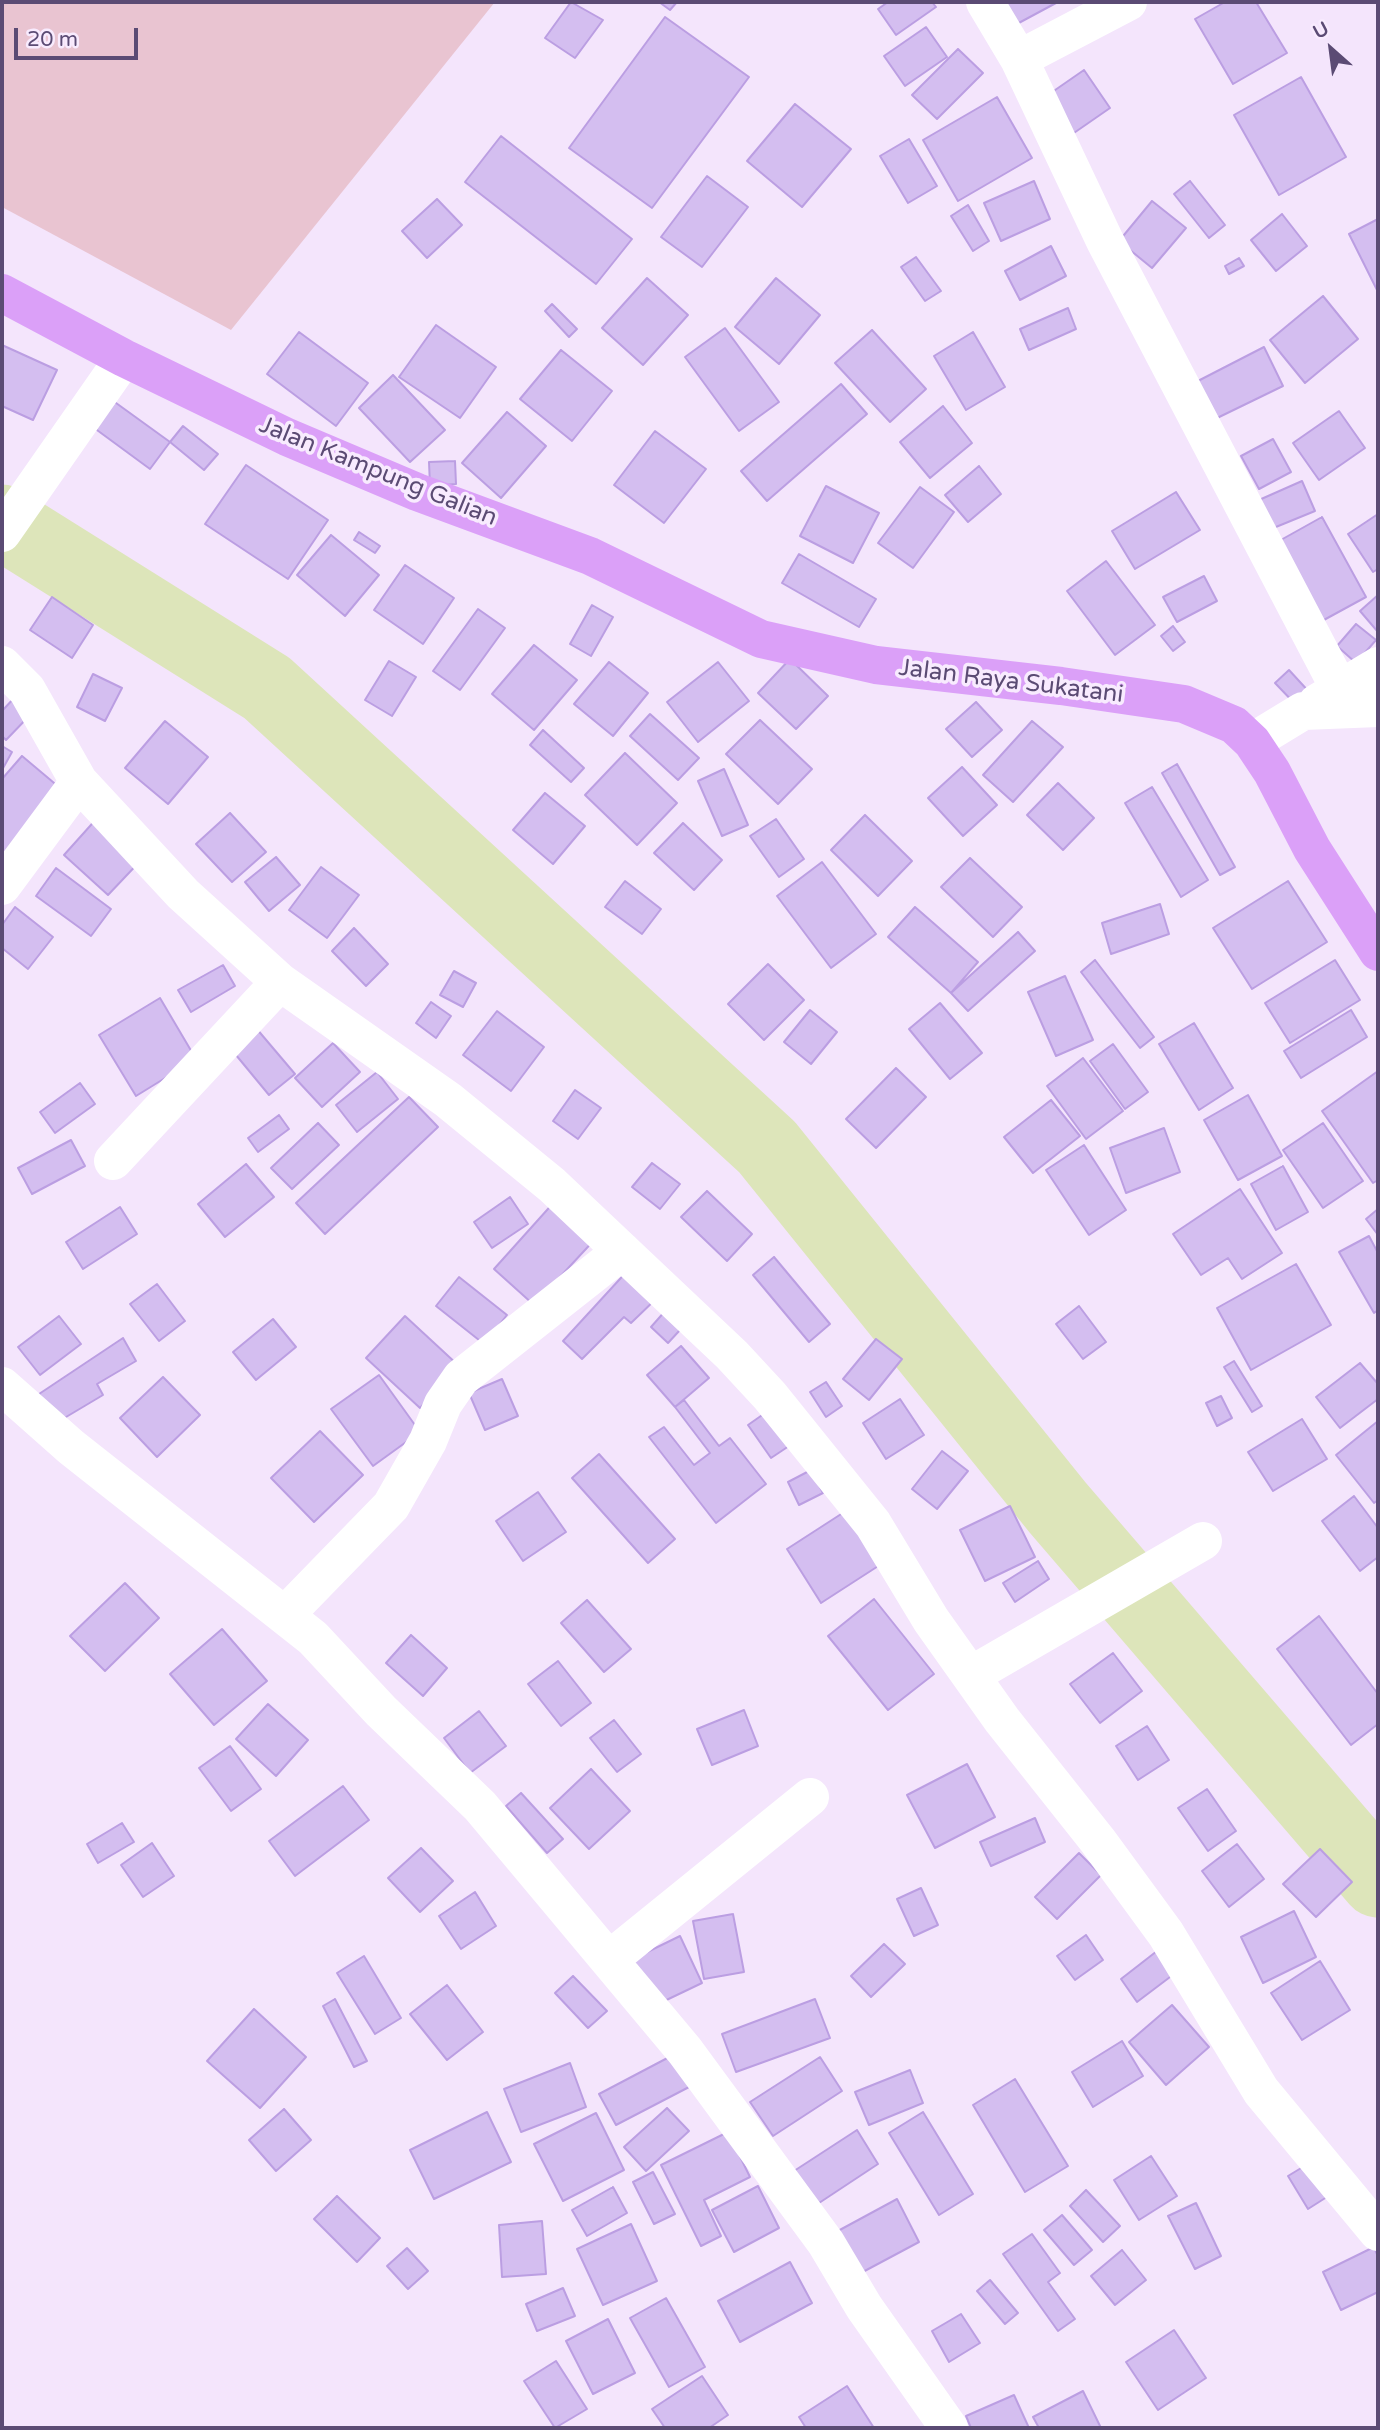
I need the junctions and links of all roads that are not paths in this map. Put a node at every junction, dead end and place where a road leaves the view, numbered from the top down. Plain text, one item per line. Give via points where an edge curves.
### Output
1 (985, 2) edge
2 (1128, 2) edge
3 (1019, 60) junction
4 (2, 293) edge
5 (124, 359) junction
6 (2, 533) edge
7 (761, 639) joint
8 (2, 665) edge
9 (1378, 666) edge
10 (1339, 688) junction
11 (1378, 708) edge
12 (1303, 711) junction
13 (1252, 742) junction
14 (79, 782) junction
15 (2, 886) edge
16 (1378, 952) edge
17 (280, 982) junction
18 (113, 1161) dead end
19 (622, 1251) junction
20 (2, 1386) edge
21 (1203, 1541) dead end
22 (285, 1615) junction
23 (973, 1674) junction
24 (810, 1797) dead end
25 (610, 1959) junction
26 (1378, 2232) edge
27 (949, 2428) edge

1 - 3 street
2 - 3 street
3 - 10 street via 1105,241
4 - 5 main road, Jalan Kampung Galian
5 - 6 street
5 - 7 main road, Jalan Kampung Galian via 287,437 417,492 590,556
7 - 13 main road, Jalan Raya Sukatani via 876,665 1184,704 1234,724
8 - 14 street via 27,690
9 - 10 street
10 - 12 street
11 - 12 street
12 - 13 street
13 - 16 main road, Jalan Raya Sukatani via 1312,849
14 - 15 street
14 - 17 street via 183,894
17 - 18 street
17 - 19 street via 448,1100 552,1185
19 - 22 street via 461,1378 391,1506
19 - 23 street via 732,1355 813,1447 873,1524 931,1620
20 - 22 street via 71,1447
21 - 23 street
22 - 25 street via 480,1806
23 - 26 street via 1166,1934 1261,2091
24 - 25 street
25 - 27 street via 685,2051 826,2243 864,2307

